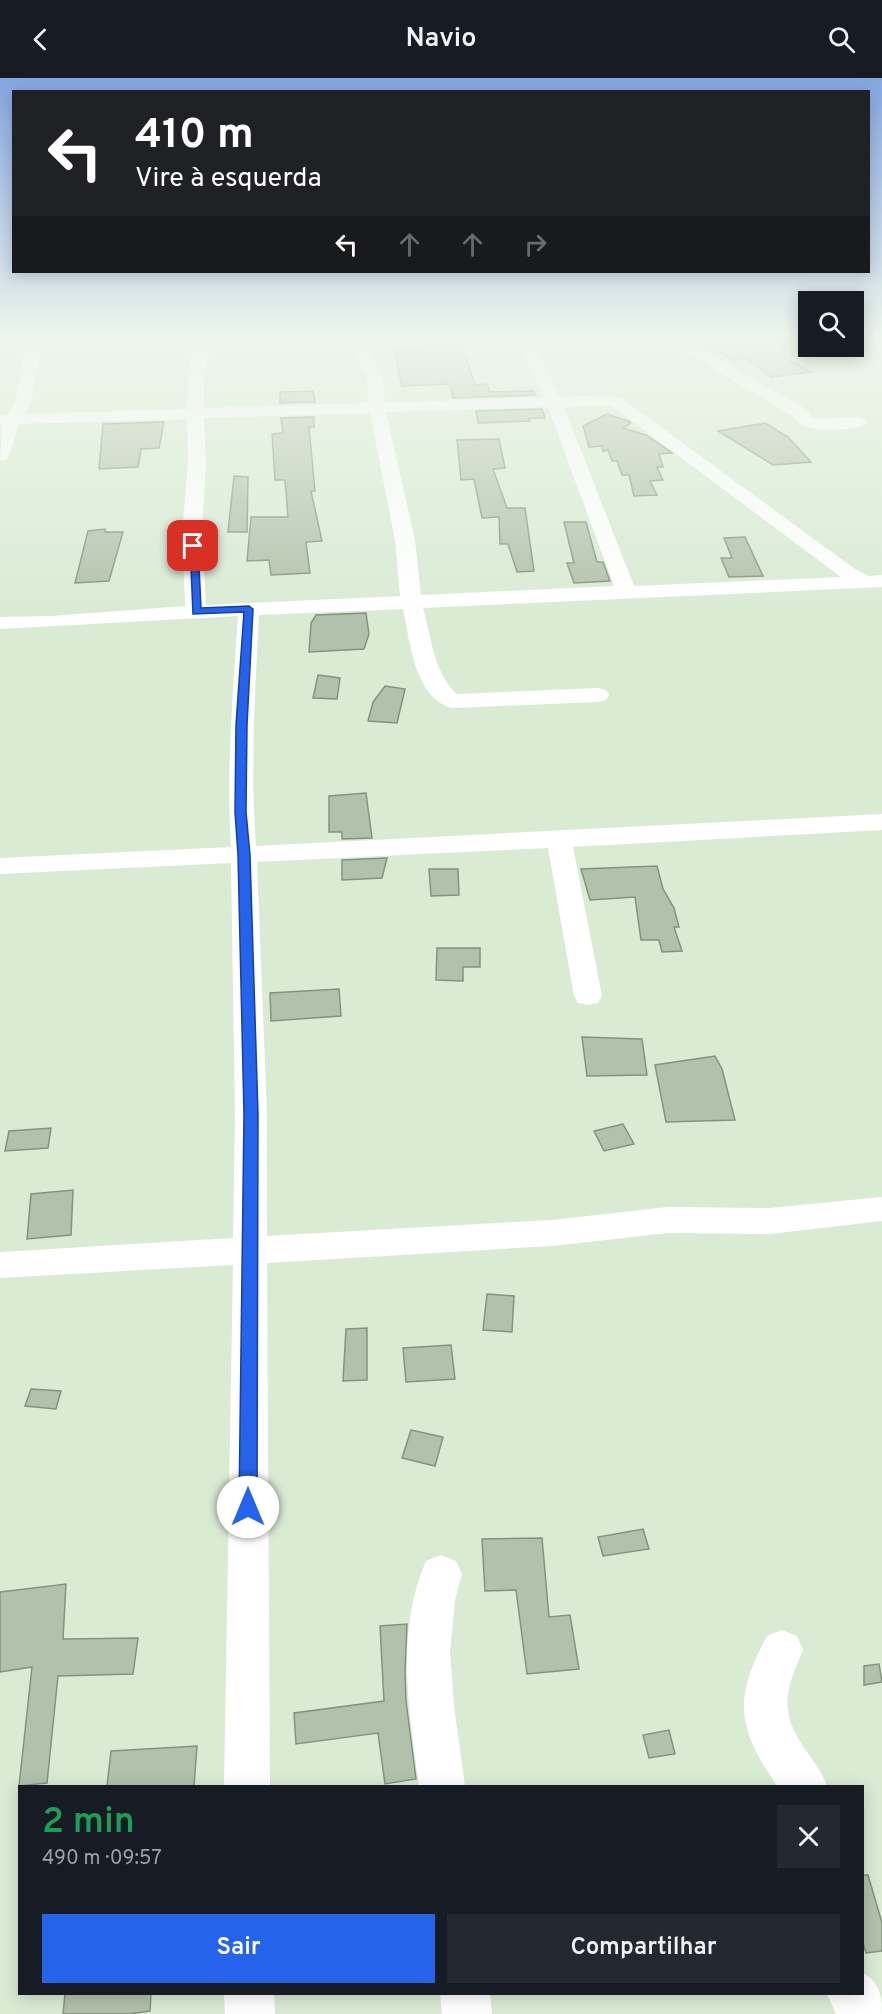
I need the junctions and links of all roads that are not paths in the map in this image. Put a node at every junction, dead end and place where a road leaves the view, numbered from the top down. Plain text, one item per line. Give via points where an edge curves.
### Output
1 (4, 431) edge
2 (197, 431) edge
3 (382, 431) edge
4 (566, 431) edge
5 (656, 431) edge
6 (0, 456) edge
7 (877, 586) edge
8 (626, 592) junction
9 (411, 602) junction
10 (249, 609) junction
11 (196, 612) junction
12 (0, 623) edge
13 (598, 695) dead end
14 (882, 822) edge
15 (558, 840) junction
16 (244, 855) junction
17 (0, 866) edge
18 (588, 996) dead end
19 (882, 1209) edge
20 (249, 1251) junction
21 (0, 1265) edge
22 (441, 1574) dead end
23 (782, 1650) dead end
24 (247, 1785) edge
25 (442, 1785) edge
26 (803, 1785) edge
27 (249, 1995) edge
28 (465, 1995) edge
29 (853, 1995) edge
30 (250, 2014) edge
31 (467, 2014) edge
32 (866, 2014) edge

1 - 6 street
2 - 11 street via 192,534
3 - 9 street via 405,540
4 - 8 street
5 - 7 street via 848,573
7 - 8 street
8 - 9 street
9 - 10 street
9 - 13 street via 429,672 439,690 452,701
10 - 11 street
10 - 16 street via 242,725
11 - 12 street
14 - 15 street
15 - 16 street
15 - 18 street
16 - 17 street
16 - 20 street via 251,1114
19 - 20 street via 770,1221 668,1220 552,1233
20 - 21 street
20 - 24 street
22 - 25 street via 433,1597 428,1638
23 - 26 street via 768,1680 765,1713 776,1746
27 - 30 street
28 - 31 street
29 - 32 street

